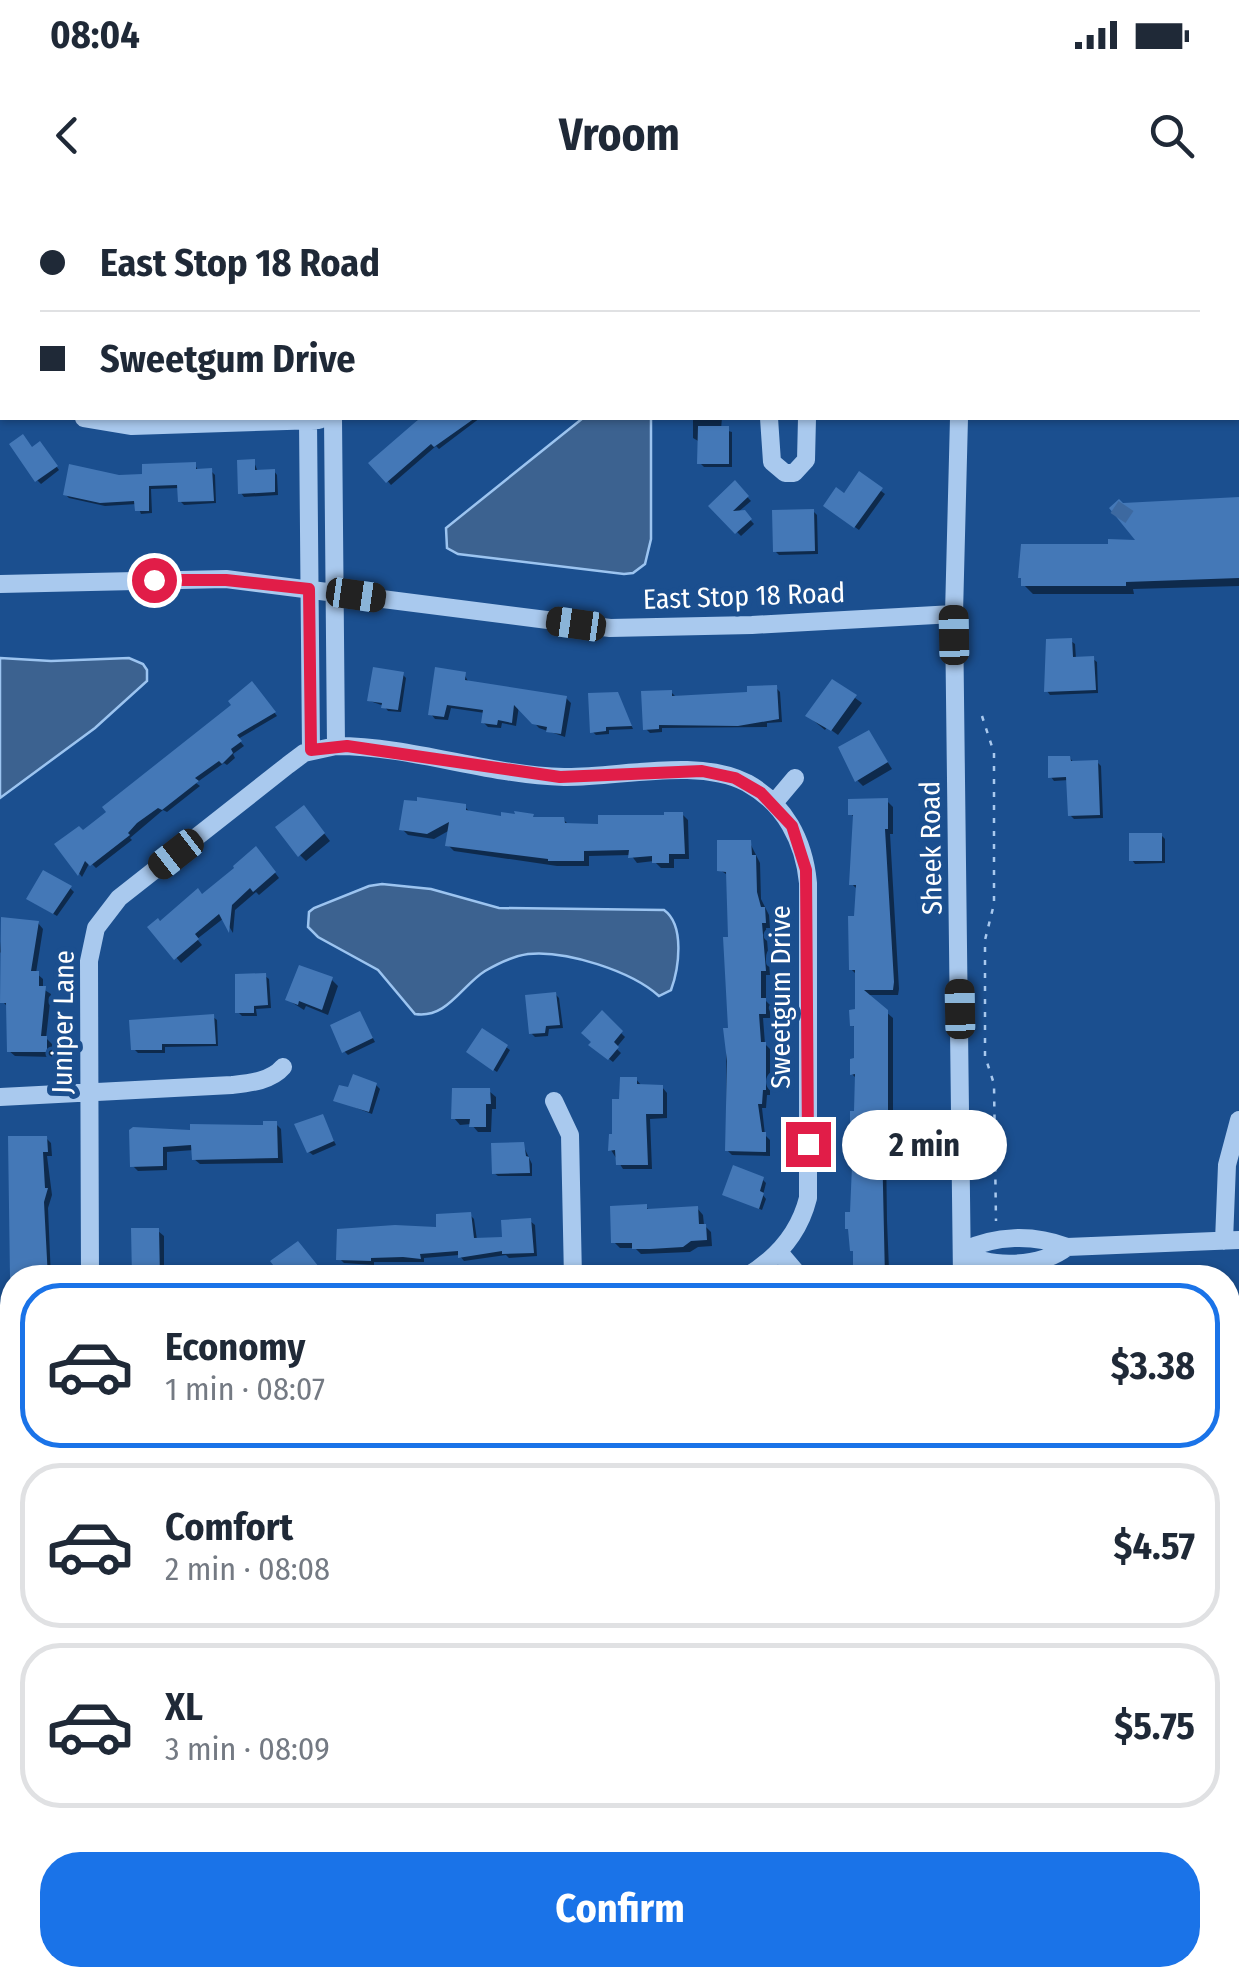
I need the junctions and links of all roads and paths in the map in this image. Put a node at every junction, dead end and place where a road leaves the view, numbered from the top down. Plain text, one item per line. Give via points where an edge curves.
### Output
1 (93, 420) edge
2 (317, 420) edge
3 (334, 420) edge
4 (770, 420) edge
5 (807, 420) edge
6 (960, 420) edge
7 (308, 421) junction
8 (144, 422) edge
9 (0, 584) edge
10 (309, 589) junction
11 (335, 592) junction
12 (954, 614) junction
13 (982, 716) dead end
14 (336, 746) junction
15 (311, 750) junction
16 (795, 778) dead end
17 (774, 804) junction
18 (282, 1066) dead end
19 (90, 1092) junction
20 (0, 1097) edge
21 (554, 1100) dead end
22 (1239, 1120) edge
23 (996, 1220) dead end
24 (1231, 1241) edge
25 (962, 1251) junction
26 (779, 1252) junction
27 (90, 1265) edge
28 (573, 1265) edge
29 (762, 1265) edge
30 (790, 1265) edge
31 (962, 1265) edge

1 - 8 street
2 - 7 street
3 - 11 street
4 - 5 street via 772,462 794,473 806,460
6 - 12 street, Sheek Road
7 - 8 street
7 - 10 street
9 - 10 street, East Stop 18 Road via 201,578
10 - 11 street, East Stop 18 Road
10 - 15 street
11 - 12 street, East Stop 18 Road via 610,628
11 - 14 street
12 - 25 street, Sheek Road
13 - 23 path via 994,754 985,1056 994,1084
14 - 15 street
14 - 17 street via 560,777 702,771 735,778
15 - 19 street, Juniper Lane via 103,916 90,950
16 - 17 street
17 - 26 street, Sweetgum Drive via 798,840 808,884 808,1198
18 - 19 street via 251,1083
19 - 20 street
19 - 27 street, Juniper Lane
21 - 28 street via 570,1135
22 - 24 street via 1227,1165
24 - 25 street via 1067,1247 1046,1259 1016,1262 974,1259
25 - 31 street, Sheek Road
26 - 29 street
26 - 30 street

